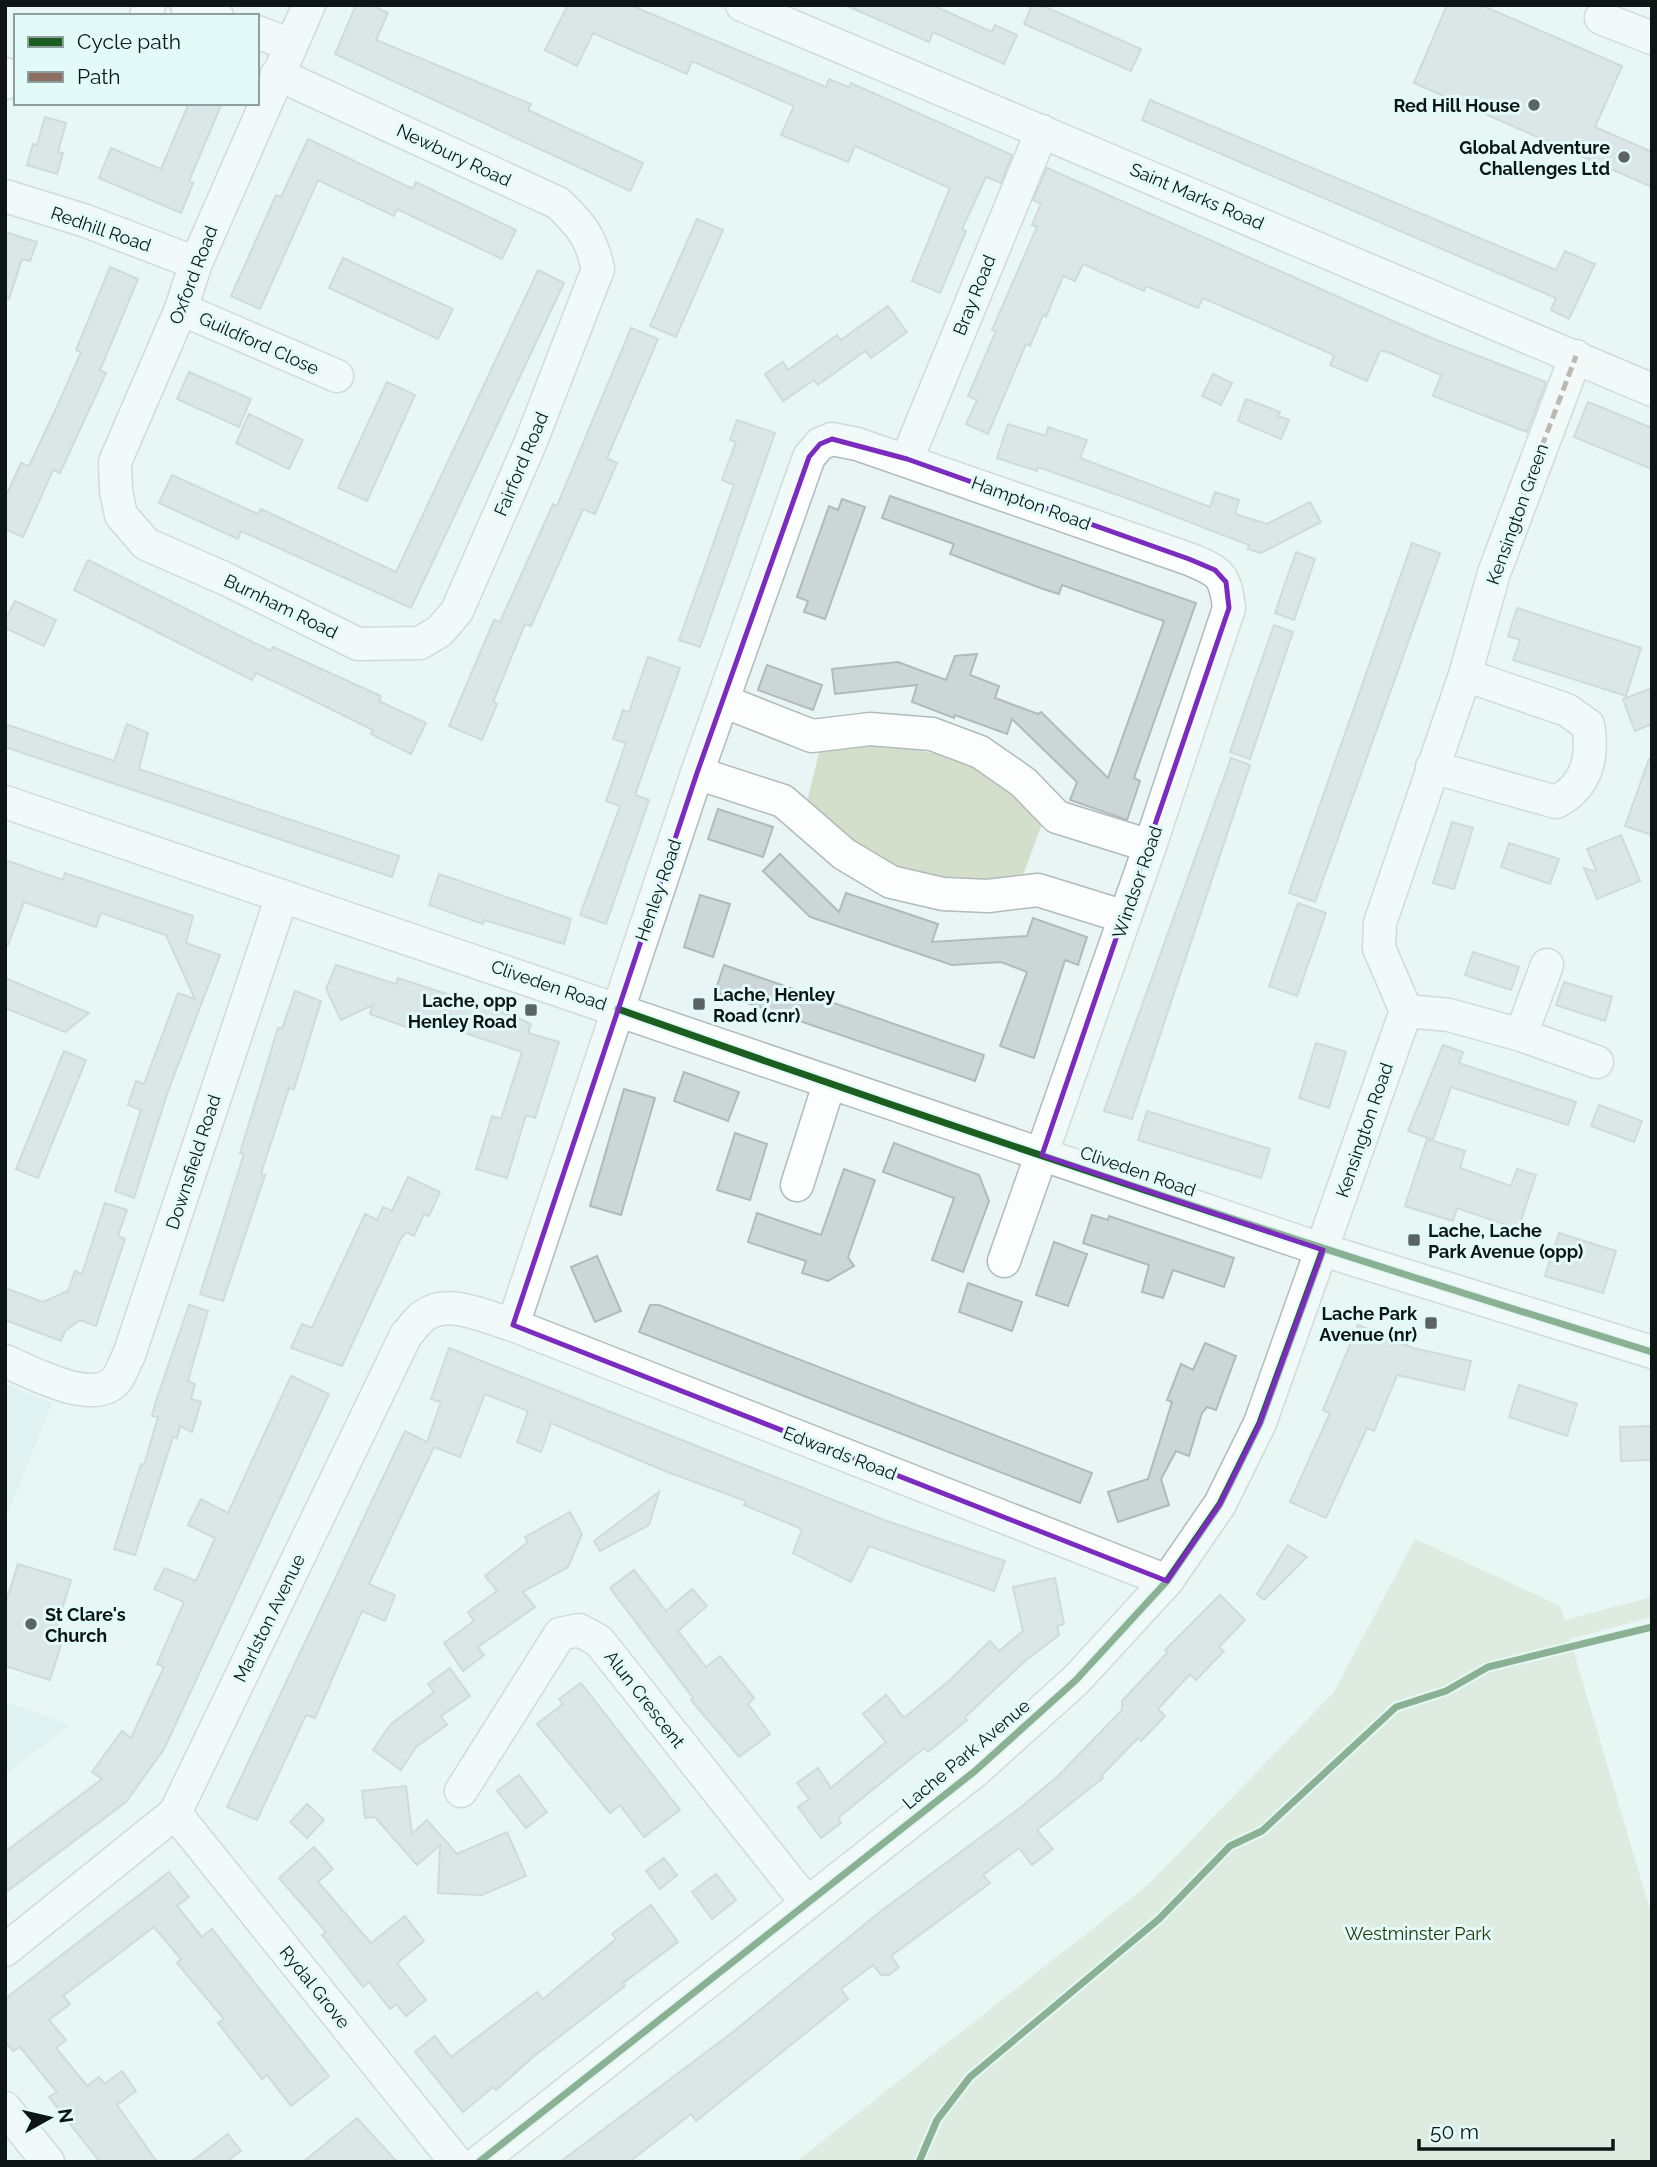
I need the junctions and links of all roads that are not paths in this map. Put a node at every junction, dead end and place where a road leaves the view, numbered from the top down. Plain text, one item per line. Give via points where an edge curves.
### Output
1 (187, 5) edge
2 (309, 5) edge
3 (742, 5) edge
4 (212, 14) edge
5 (1601, 18) dead end
6 (259, 33) edge
7 (1652, 38) edge
8 (290, 45) junction
9 (5, 74) edge
10 (277, 74) junction
11 (5, 83) edge
12 (1042, 131) junction
13 (5, 197) edge
14 (196, 263) junction
15 (598, 269) joint
16 (181, 309) junction
17 (1577, 356) junction
18 (337, 376) dead end
19 (1652, 390) edge
20 (809, 457) joint
21 (906, 459) junction
22 (146, 544) joint
23 (1228, 608) joint
24 (420, 643) joint
25 (1465, 675) junction
26 (723, 701) junction
27 (1432, 767) junction
28 (697, 773) junction
29 (5, 802) edge
30 (1150, 846) junction
31 (282, 896) junction
32 (1125, 917) junction
33 (1547, 965) dead end
34 (618, 1009) junction
35 (1406, 1011) junction
36 (1521, 1035) junction
37 (1597, 1062) dead end
38 (829, 1084) junction
39 (1042, 1155) junction
40 (797, 1185) dead end
41 (1323, 1250) junction
42 (1004, 1261) dead end
43 (513, 1325) junction
44 (1652, 1352) edge
45 (5, 1361) edge
46 (1167, 1581) junction
47 (461, 1791) dead end
48 (175, 1813) junction
49 (806, 1902) junction
50 (5, 1950) edge
51 (5, 2108) edge
52 (48, 2162) edge
53 (456, 2162) edge
54 (479, 2162) edge

1 - 4 street
2 - 8 street, Oxford Road
3 - 12 street, Saint Marks Road
5 - 7 street
6 - 8 street
8 - 10 street, Oxford Road
9 - 11 street
10 - 14 street, Oxford Road
10 - 15 street, Newbury Road via 558,204 593,243
12 - 17 street, Saint Marks Road
12 - 21 street, Bray Road
13 - 14 street, Redhill Road via 83,220
14 - 16 street, Oxford Road
15 - 24 street, Fairford Road via 530,444 457,611 440,631
16 - 18 street, Guildford Close
16 - 22 street, Oxford Road via 115,462 121,515
17 - 19 street, Saint Marks Road
17 - 25 street, Kensington Green via 1494,573
20 - 21 street, Hampton Road via 832,439
20 - 26 street, Henley Road
21 - 23 street, Hampton Road via 1215,570 1226,582
22 - 24 street, Burnham Road via 358,644
23 - 30 street, Windsor Road
25 - 27 street, Kensington Green
25 - 27 street via 1567,710 1588,725 1592,747 1584,775 1570,795 1556,802
26 - 28 street, Henley Road
26 - 30 street via 812,736 870,729 932,734 980,752 1023,782 1057,817
27 - 35 street, Kensington Green via 1380,923 1379,948
28 - 32 street via 783,801 844,854 891,882 943,894 988,896 1038,890
28 - 34 street, Henley Road
29 - 31 street, Cliveden Road
30 - 32 street, Windsor Road
31 - 34 street, Cliveden Road
31 - 45 street, Downsfield Road via 129,1355 116,1380 93,1391 70,1388
32 - 39 street, Windsor Road
33 - 36 street
34 - 38 street, Cliveden Road
34 - 43 street, Henley Road
35 - 36 street via 1449,1015
35 - 41 street, Kensington Road
36 - 37 street
38 - 39 street, Cliveden Road
38 - 40 street
39 - 41 street, Cliveden Road
39 - 42 street, Windsor Road
41 - 44 street, Cliveden Road
41 - 46 street, Lache Park Avenue via 1260,1423 1220,1504
43 - 46 street, Edwards Road
43 - 48 street, Marlston Avenue via 455,1308 438,1309 424,1315 406,1335
46 - 49 street, Lache Park Avenue via 1029,1724
47 - 49 street, Alun Crescent via 560,1634 579,1630 599,1641
48 - 50 street, Marlston Avenue
48 - 53 street, Rydal Grove
49 - 54 street, Lache Park Avenue
51 - 52 street

